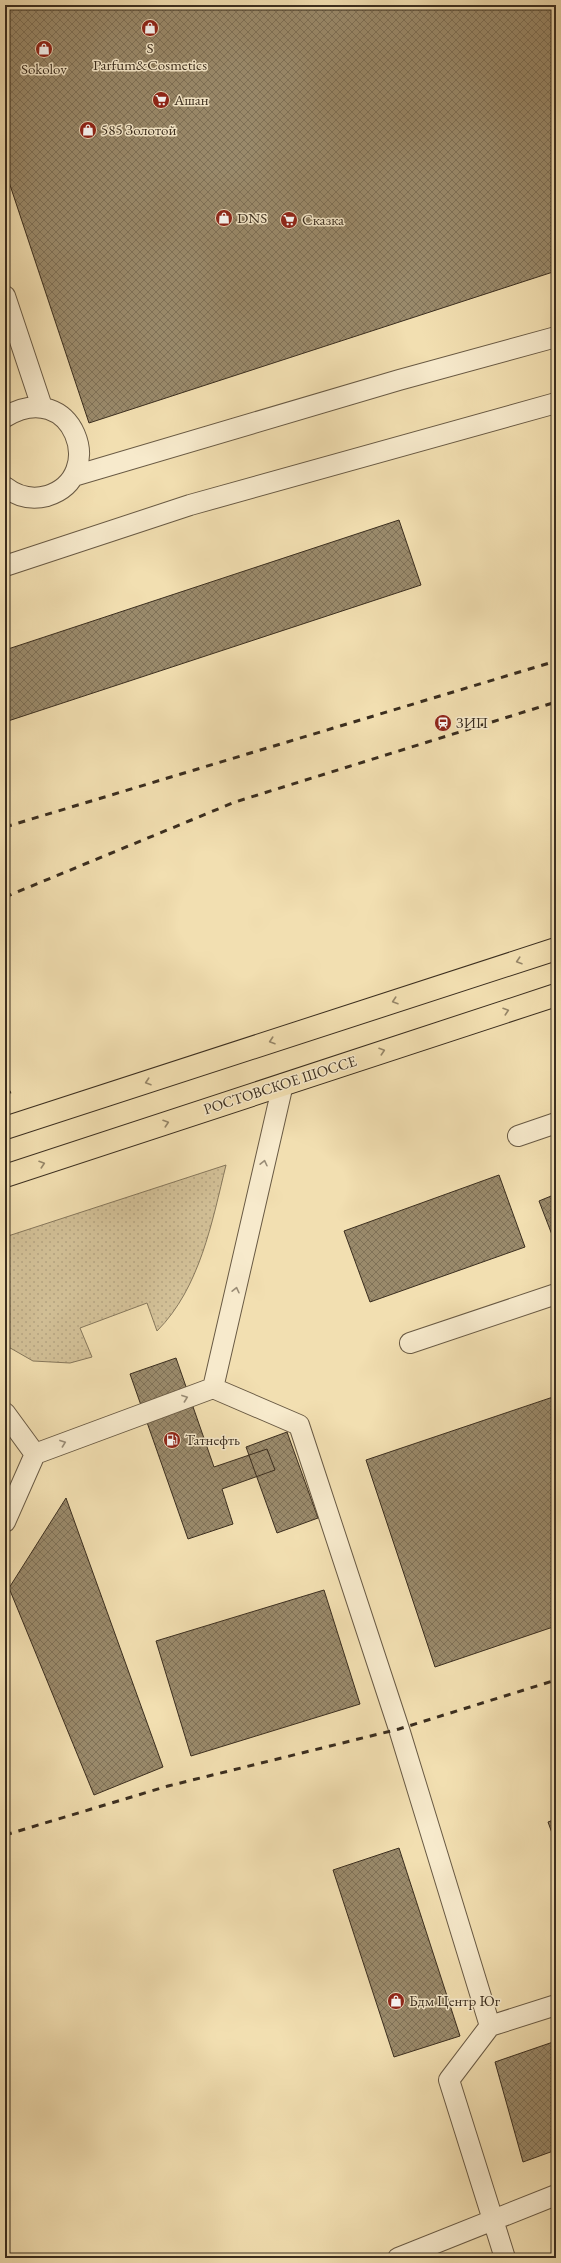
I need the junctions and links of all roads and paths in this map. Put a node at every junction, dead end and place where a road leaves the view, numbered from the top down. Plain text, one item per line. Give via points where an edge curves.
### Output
1 (5, 296) edge
2 (556, 337) edge
3 (556, 403) edge
4 (42, 406) junction
5 (5, 417) edge
6 (74, 476) junction
7 (5, 487) edge
8 (5, 566) edge
9 (556, 949) edge
10 (556, 995) edge
11 (283, 1084) junction
12 (556, 1123) edge
13 (5, 1128) edge
14 (518, 1136) dead end
15 (5, 1176) edge
16 (556, 1294) edge
17 (410, 1343) dead end
18 (213, 1388) junction
19 (5, 1413) edge
20 (35, 1454) junction
21 (5, 1522) edge
22 (556, 2004) edge
23 (490, 2026) junction
24 (556, 2195) edge
25 (492, 2219) junction
26 (398, 2258) edge
27 (505, 2258) edge

1 - 4 lane
2 - 6 lane via 399,380
3 - 8 lane via 190,505
4 - 5 lane via 20,408
4 - 6 lane via 62,416 76,433 80,455
6 - 7 lane via 58,492 38,499 15,495
9 -> 13 main road
11 -> 10 main road, РОСТОВСКОЕ ШОССЕ
15 -> 11 main road, РОСТОВСКОЕ ШОССЕ
18 -> 11 lane
12 - 14 lane
16 - 17 lane
20 -> 18 lane
18 - 23 lane via 299,1425 399,1730
19 - 20 lane
20 - 21 lane
22 - 23 lane
23 - 25 lane via 449,2080
24 - 25 lane
25 - 26 lane
25 - 27 lane

